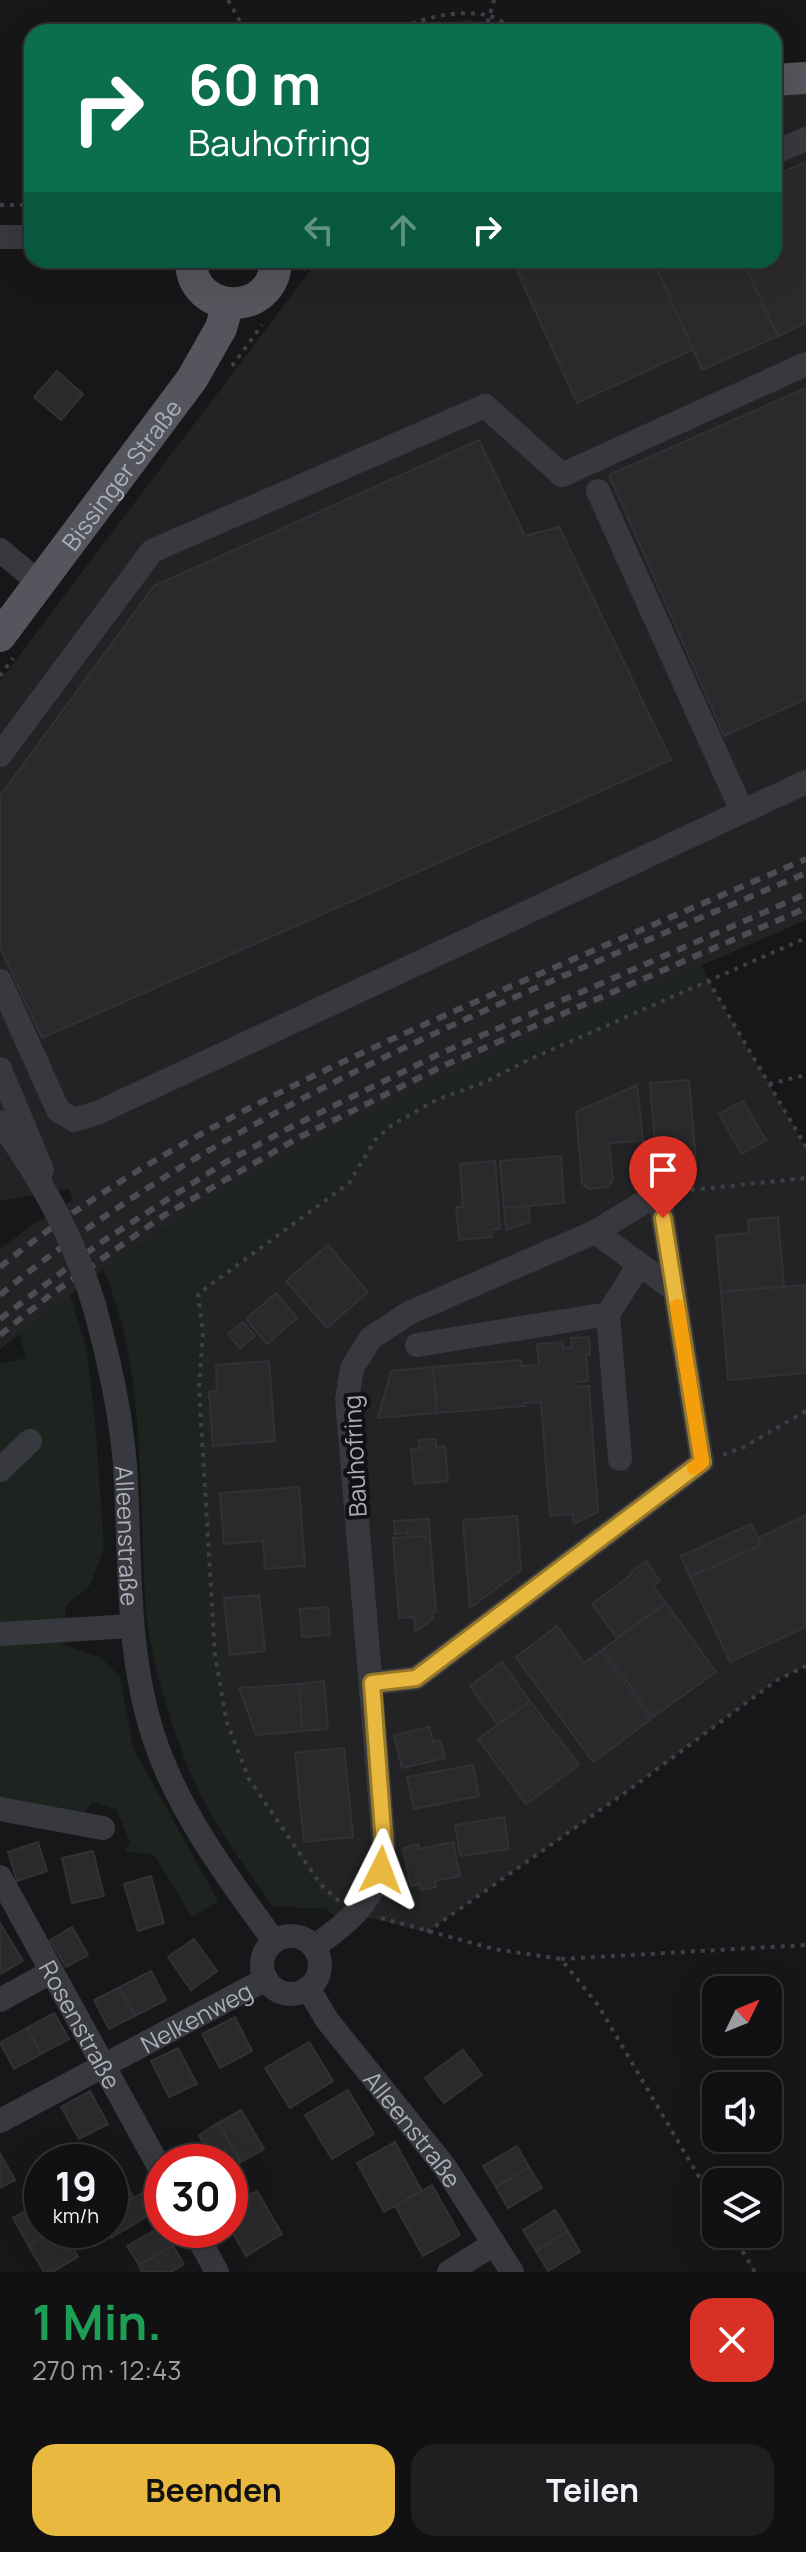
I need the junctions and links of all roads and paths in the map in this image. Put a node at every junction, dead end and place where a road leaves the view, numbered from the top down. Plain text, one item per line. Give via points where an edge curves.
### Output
1 (228, 0) edge
2 (494, 0) edge
3 (488, 15) junction
4 (242, 24) edge
5 (414, 24) edge
6 (486, 24) edge
7 (505, 24) edge
8 (806, 78) edge
9 (782, 80) edge
10 (806, 139) edge
11 (782, 150) edge
12 (0, 205) edge
13 (24, 205) edge
14 (0, 237) edge
15 (24, 237) edge
16 (193, 268) edge
17 (275, 268) edge
18 (228, 304) junction
19 (806, 364) edge
20 (598, 491) dead end
21 (0, 550) edge
22 (39, 583) junction
23 (0, 636) edge
24 (0, 755) edge
25 (806, 782) edge
26 (742, 811) junction
27 (806, 938) edge
28 (708, 980) junction
29 (0, 981) edge
30 (0, 1069) edge
31 (806, 1075) edge
32 (769, 1084) junction
33 (0, 1122) edge
34 (806, 1147) edge
35 (42, 1170) dead end
36 (806, 1178) edge
37 (659, 1193) junction
38 (595, 1232) junction
39 (639, 1265) junction
40 (675, 1290) junction
41 (608, 1314) junction
42 (417, 1345) dead end
43 (806, 1411) edge
44 (30, 1441) dead end
45 (620, 1459) dead end
46 (702, 1462) junction
47 (0, 1470) edge
48 (131, 1626) junction
49 (0, 1634) edge
50 (806, 1666) edge
51 (372, 1683) junction
52 (0, 1809) edge
53 (103, 1828) dead end
54 (2, 1886) edge
55 (358, 1911) junction
56 (427, 1932) junction
57 (274, 1941) junction
58 (806, 1945) edge
59 (314, 1947) junction
60 (561, 1959) junction
61 (51, 1972) junction
62 (266, 1979) junction
63 (308, 1988) junction
64 (0, 2000) edge
65 (104, 2067) junction
66 (0, 2121) edge
67 (147, 2144) edge
68 (702, 2182) edge
69 (494, 2244) junction
70 (204, 2248) edge
71 (740, 2248) edge
72 (217, 2272) edge
73 (449, 2272) edge
74 (512, 2272) edge
75 (755, 2272) edge

1 - 4 path
2 - 3 path
3 - 5 path via 431,17
3 - 6 path
3 - 7 path
8 - 9 main road
10 - 11 street
12 - 13 path
14 - 15 street
16 - 18 main road via 203,291
17 - 18 main road via 261,294
18 - 22 main road, Bissinger Straße via 221,328 192,379
19 - 24 street via 562,475 485,406 152,551
20 - 26 street
21 - 22 street
22 - 23 main road, Bissinger Straße
25 - 26 street
26 - 29 street via 74,1120 58,1110
27 - 28 path
28 - 32 path
28 - 55 path via 412,1112 375,1140 349,1183 198,1294 215,1656 227,1723 249,1779 302,1859 333,1898
30 - 35 street
31 - 32 path
32 - 34 path
33 - 48 street, Alleenstraße, bridge via 48,1194 94,1305 118,1402
36 - 37 path
37 - 38 street, Bauhofring
37 - 40 street
38 - 39 street
38 - 51 street, Bauhofring via 409,1313 371,1338 352,1368 347,1399
39 - 40 street
39 - 41 street
40 - 46 street
41 - 42 street
41 - 45 street
43 - 46 path via 744,1447
44 - 47 street
46 - 51 street via 416,1678
48 - 49 street
48 - 57 street, Alleenstraße via 145,1704 174,1784 206,1845
50 - 56 path via 777,1680
51 - 55 street, Bauhofring via 384,1845 372,1894
52 - 53 street
54 - 61 street, Rosenstraße
55 - 56 path
55 - 59 street, Bauhofring
56 - 60 path
57 - 59 street via 291,1936
57 - 62 street via 263,1956
58 - 60 path
59 - 63 street via 320,1967
60 - 68 path via 598,2005
61 - 64 street
61 - 65 street, Rosenstraße
62 - 63 street via 284,1993
62 - 65 street, Nelkenweg
63 - 69 street, Alleenstraße via 327,2020 445,2167
65 - 66 street, Nelkenweg
65 - 67 street, Rosenstraße
69 - 73 street
69 - 74 street, Alleenstraße
70 - 72 street
71 - 75 path

